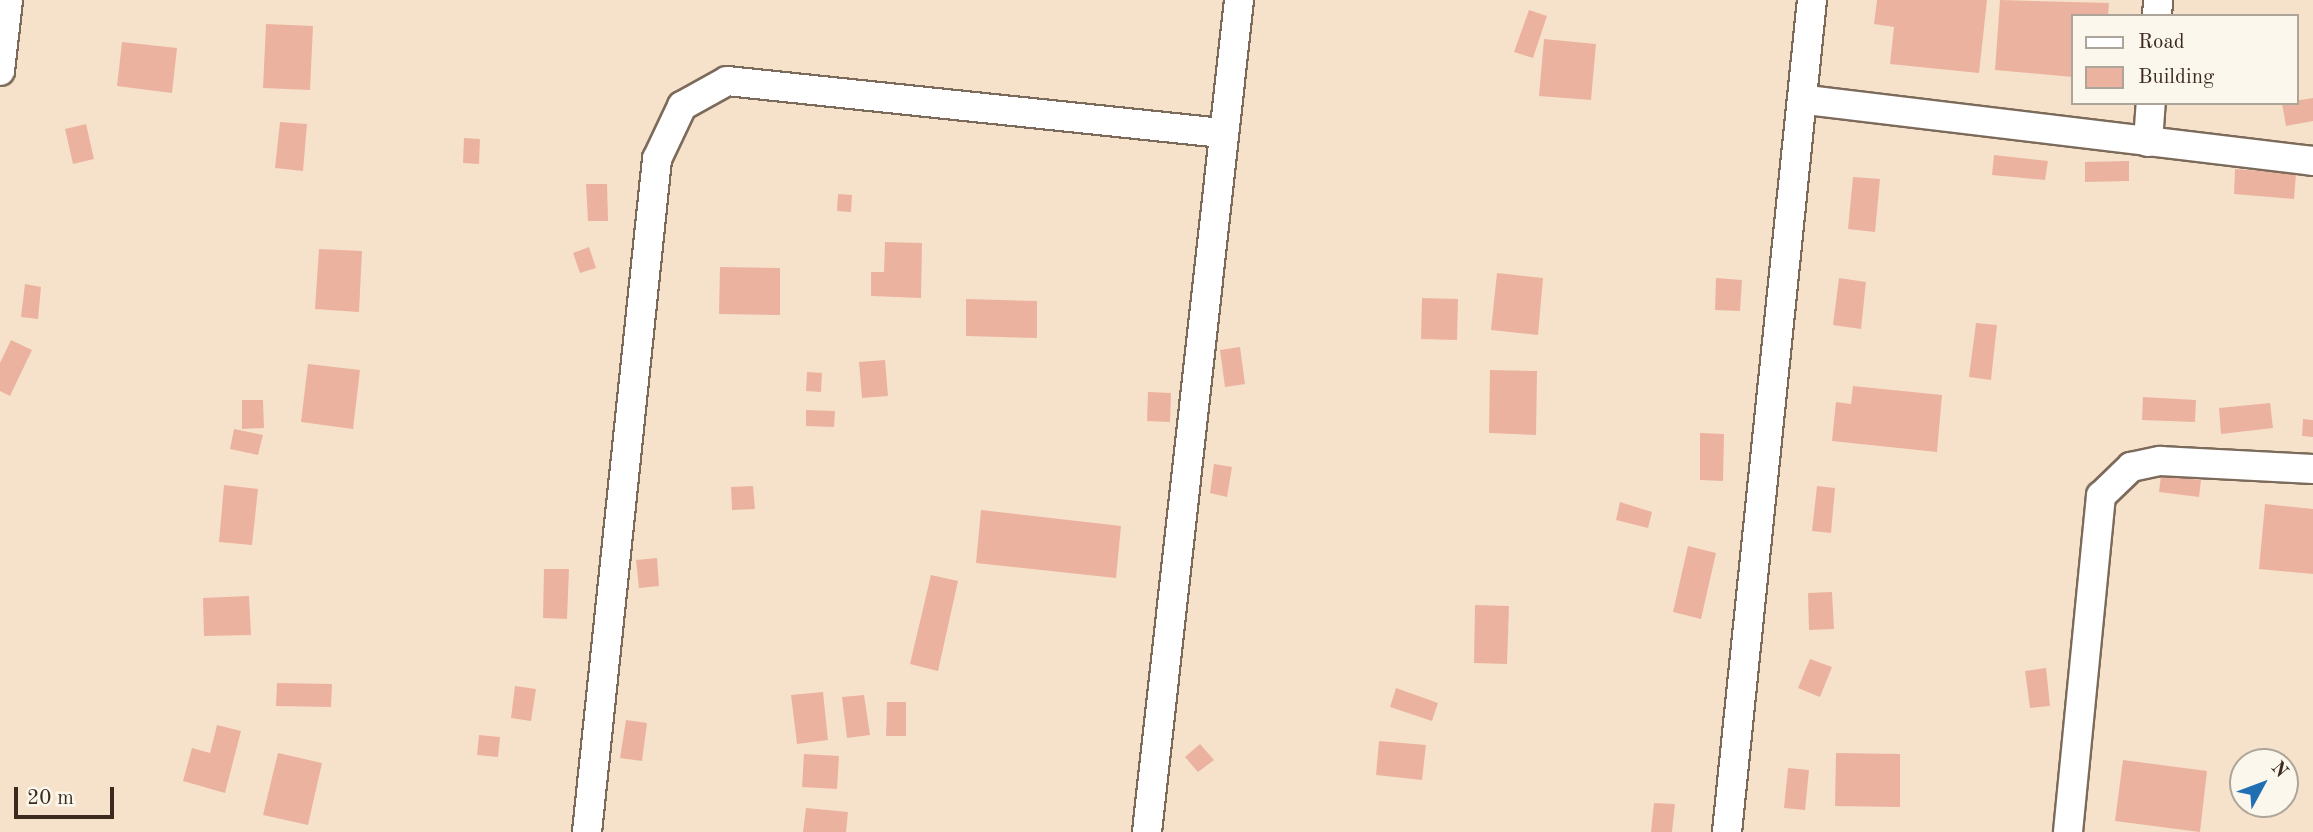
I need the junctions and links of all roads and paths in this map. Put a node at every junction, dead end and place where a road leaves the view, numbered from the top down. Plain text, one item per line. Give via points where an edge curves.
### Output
1 (8, 0) edge
2 (1239, 0) edge
3 (1812, 0) edge
4 (0, 71) edge
5 (1807, 100) junction
6 (2151, 105) edge
7 (1221, 132) junction
8 (2148, 142) junction
9 (2313, 161) edge
10 (2313, 469) edge
11 (587, 832) edge
12 (1147, 832) edge
13 (1727, 832) edge
14 (2068, 832) edge

1 - 4 street
2 - 7 street
3 - 5 street
5 - 8 street
5 - 13 street
6 - 8 street
7 - 11 street via 727,80 682,106 657,159
7 - 12 street
8 - 9 street
10 - 14 street via 2160,461 2131,467 2101,496

